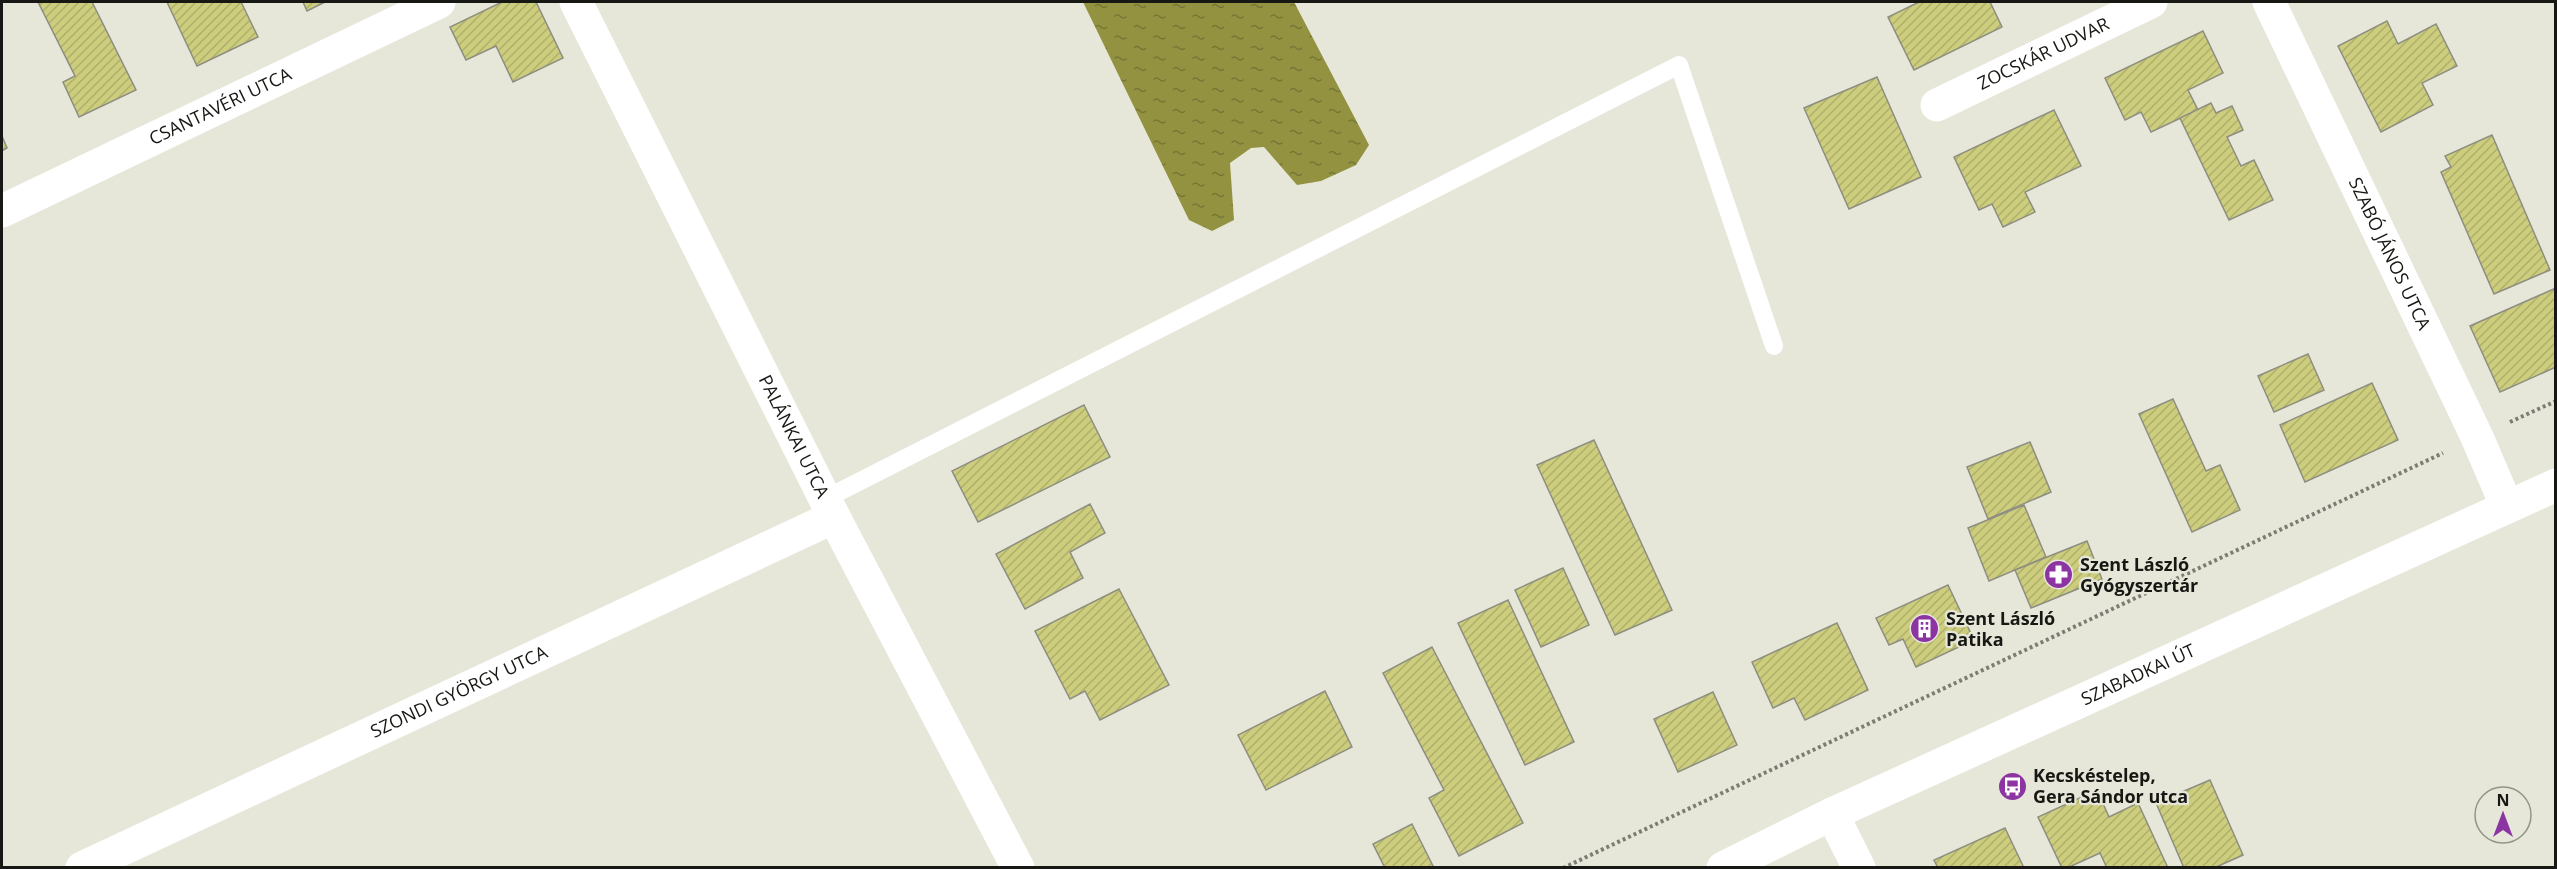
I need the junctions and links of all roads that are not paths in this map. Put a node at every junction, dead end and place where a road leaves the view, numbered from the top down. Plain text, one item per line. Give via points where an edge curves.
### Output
1 (439, 2) edge
2 (576, 2) edge
3 (2151, 2) edge
4 (2269, 2) edge
5 (1937, 105) dead end
6 (2, 211) edge
7 (1774, 346) dead end
8 (2556, 485) edge
9 (2507, 507) junction
10 (830, 508) junction
11 (1833, 814) junction
12 (82, 867) edge
13 (1018, 867) edge
14 (1723, 867) edge
15 (1859, 867) edge

1 - 6 street, CSANTAVÉRI UTCA
2 - 10 street, PALÁNKAI UTCA
3 - 5 street, ZOCSKÁR UDVAR
4 - 9 street, SZABÓ JÁNOS UTCA
7 - 10 lane via 1679,65
8 - 9 street, SZABADKAI ÚT
9 - 11 street, SZABADKAI ÚT
10 - 12 street, SZONDI GYÖRGY UTCA
10 - 13 street, PALÁNKAI UTCA
11 - 14 street, SZABADKAI ÚT
11 - 15 street

